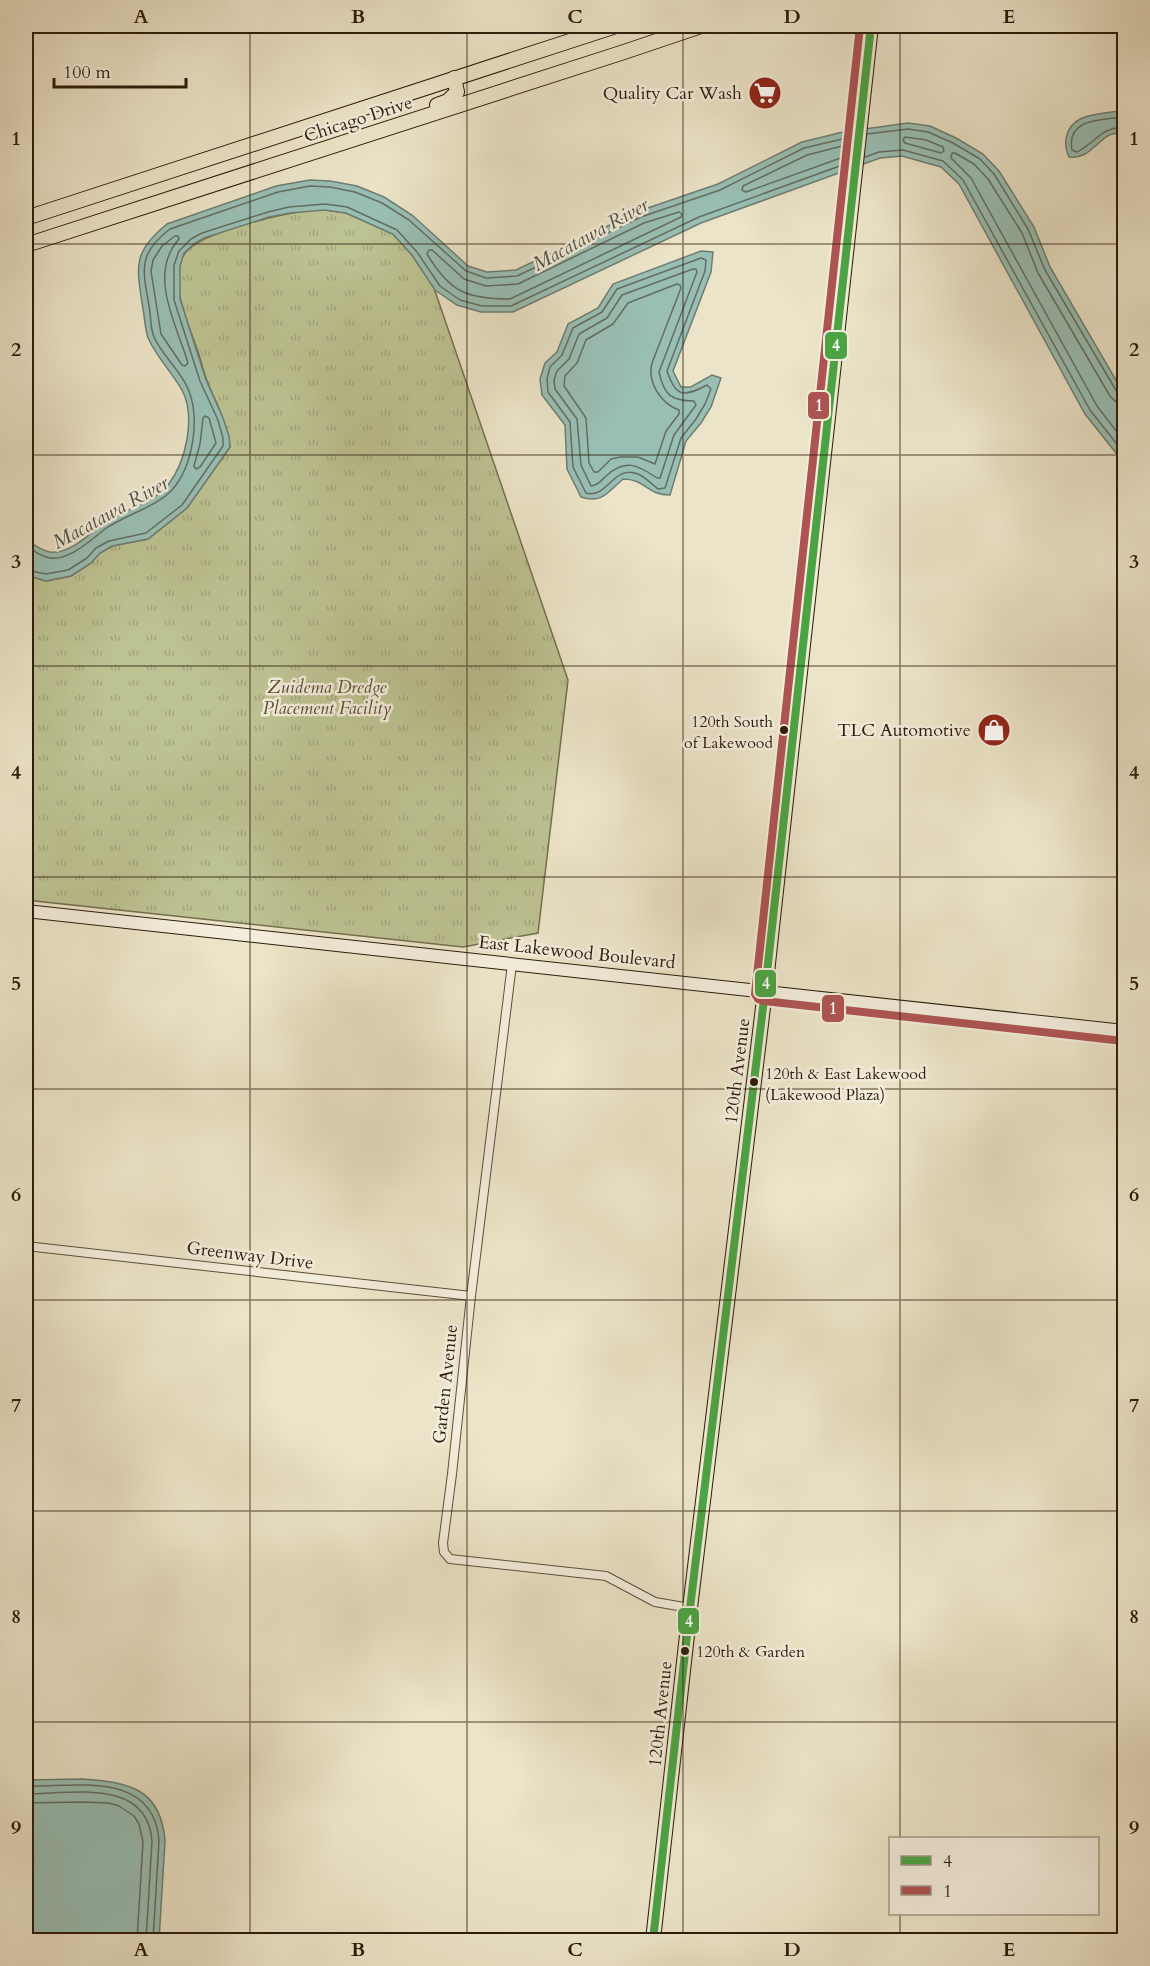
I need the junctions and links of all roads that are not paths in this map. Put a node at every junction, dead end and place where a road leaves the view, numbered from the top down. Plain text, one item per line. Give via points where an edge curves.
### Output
1 (616, 26) edge
2 (657, 26) edge
3 (701, 26) edge
4 (871, 26) edge
5 (662, 40) junction
6 (454, 78) junction
7 (347, 142) junction
8 (26, 218) edge
9 (26, 245) edge
10 (26, 911) edge
11 (512, 964) junction
12 (765, 991) junction
13 (1125, 1031) edge
14 (26, 1246) edge
15 (471, 1296) junction
16 (690, 1608) junction
17 (653, 1941) edge

1 - 6 main road, Chicago Drive
2 - 5 main road
3 - 5 main road, Chicago Drive
4 - 12 main road, 120th Avenue
5 - 7 main road, Chicago Drive
6 - 7 main road via 457,92 448,101 350,133
6 - 8 main road, Chicago Drive
7 - 9 main road, Chicago Drive
10 - 11 main road, East Lakewood Boulevard
11 - 12 main road, East Lakewood Boulevard
11 - 15 street, Garden Avenue
12 - 13 main road, East Lakewood Boulevard
12 - 16 main road, 120th Avenue
14 - 15 street, Greenway Drive
15 - 16 street, Garden Avenue via 444,1552 450,1559 606,1576 655,1602
16 - 17 main road, 120th Avenue

